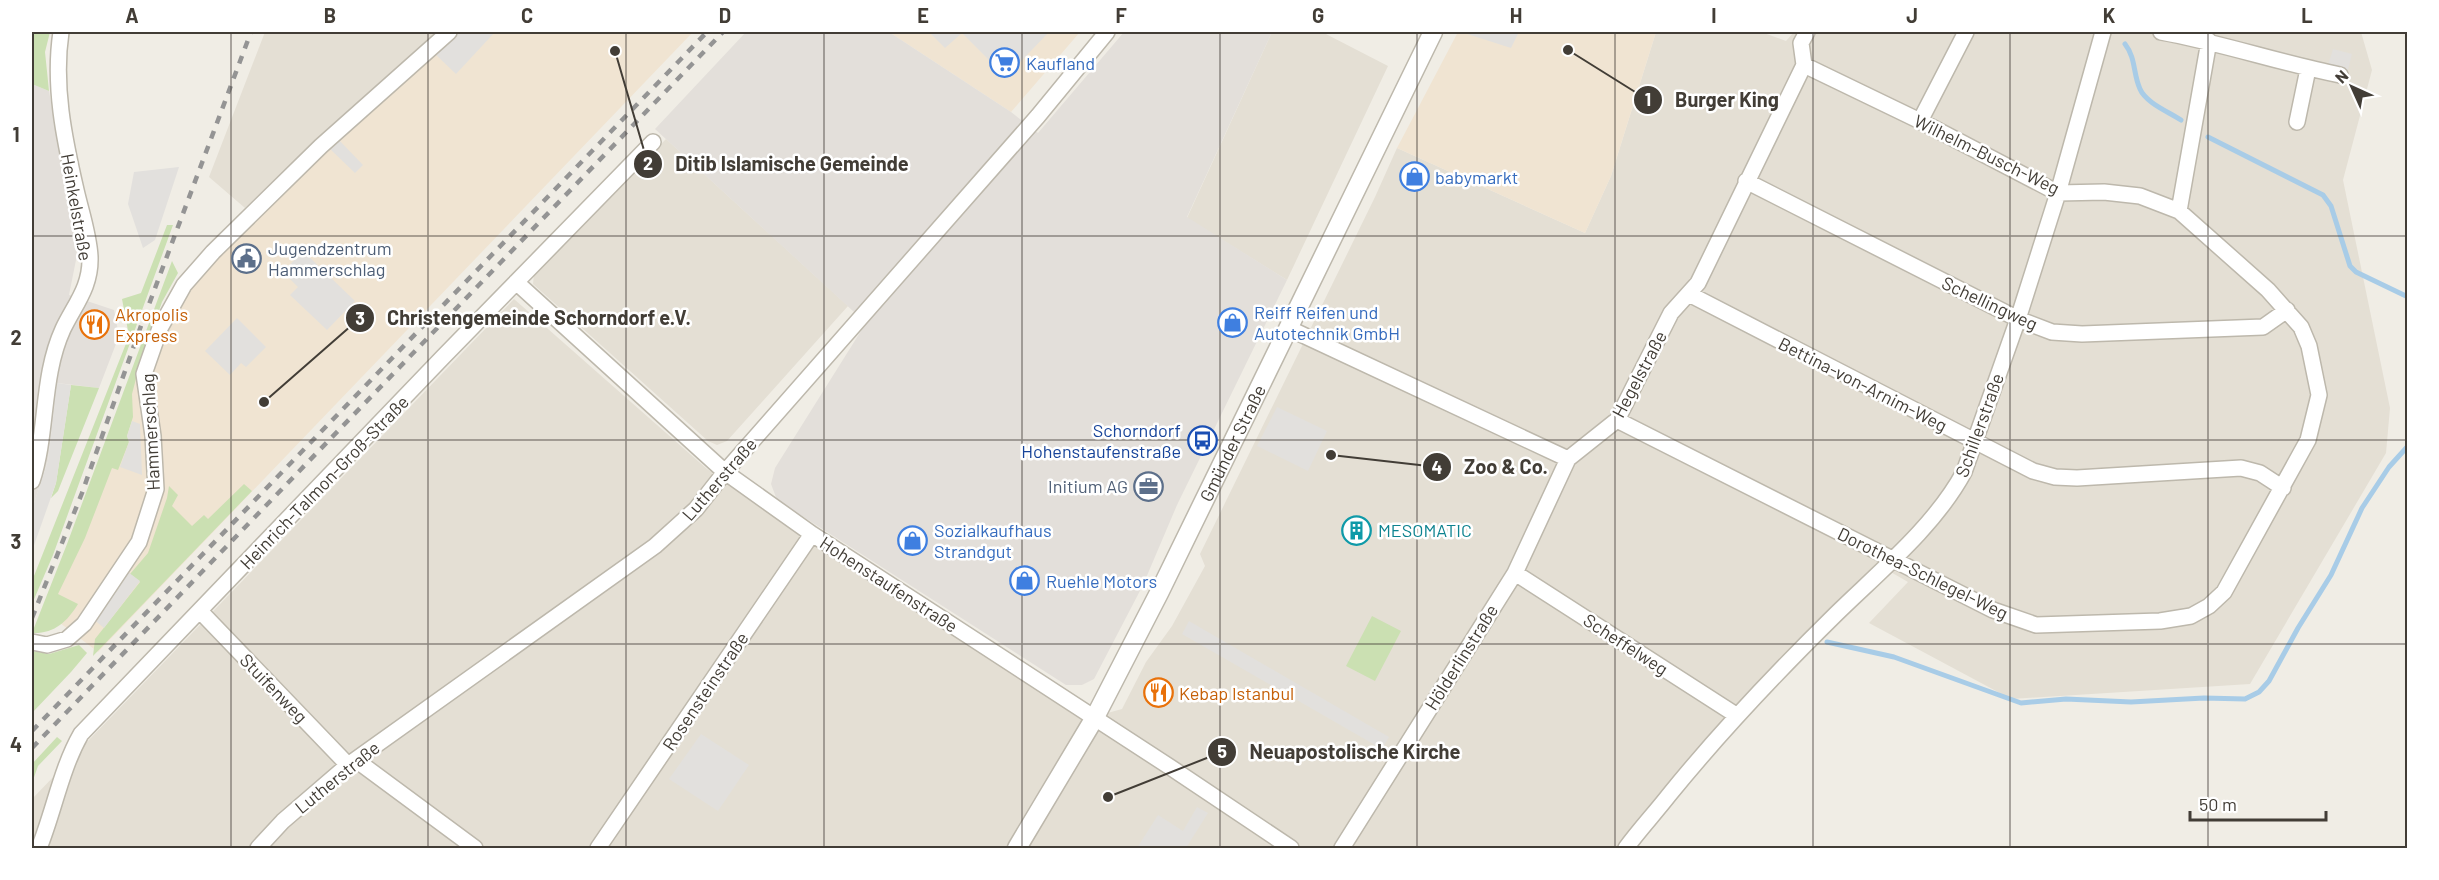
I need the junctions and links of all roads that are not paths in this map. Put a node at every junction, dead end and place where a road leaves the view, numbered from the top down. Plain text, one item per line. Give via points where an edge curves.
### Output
1 (61, 32) edge
2 (449, 32) edge
3 (1107, 32) edge
4 (1433, 32) edge
5 (1807, 32) edge
6 (1966, 32) edge
7 (2103, 32) edge
8 (2162, 32) edge
9 (2209, 41) junction
10 (1804, 65) junction
11 (2308, 69) junction
12 (2340, 75) dead end
13 (1920, 121) junction
14 (2297, 122) dead end
15 (653, 142) dead end
16 (1746, 181) junction
17 (2058, 193) junction
18 (2179, 211) junction
19 (516, 282) junction
20 (1689, 294) junction
21 (2287, 310) junction
22 (2018, 319) junction
23 (1288, 328) junction
24 (1617, 420) junction
25 (1974, 441) junction
26 (1568, 459) junction
27 (725, 472) junction
28 (32, 481) edge
29 (2283, 488) junction
30 (812, 534) junction
31 (1892, 559) junction
32 (1515, 573) junction
33 (200, 611) junction
34 (32, 642) edge
35 (1736, 715) junction
36 (1094, 719) junction
37 (352, 763) junction
38 (39, 849) edge
39 (258, 849) edge
40 (475, 849) edge
41 (598, 849) edge
42 (1017, 849) edge
43 (1291, 849) edge
44 (1342, 849) edge
45 (1626, 849) edge

1 - 28 street, Heinkelstraße via 60,107 90,258 86,288 63,330 48,378 39,458
2 - 34 street, Hammerschlag via 321,146 184,285 160,328 144,374 156,489 139,542 84,624 67,639 47,645
3 - 27 street, Lutherstraße
4 - 23 street, Gmünder Straße
5 - 10 street, Hegelstraße via 1801,43
6 - 13 street
7 - 17 street, Schillerstraße
8 - 9 street
9 - 11 street
9 - 18 street
10 - 13 street, Wilhelm-Busch-Weg
10 - 16 street, Hegelstraße
11 - 12 street
11 - 14 street
13 - 17 street, Wilhelm-Busch-Weg
15 - 19 street, Heinrich-Talmon-Groß-Straße
16 - 20 street, Hegelstraße via 1698,283
16 - 22 street, Schellingweg
17 - 18 street, Wilhelm-Busch-Weg via 2140,196
17 - 22 street, Schillerstraße
18 - 21 street, Dorothea-Schlegel-Weg
19 - 27 street, Hohenstaufenstraße
19 - 33 street, Heinrich-Talmon-Groß-Straße
20 - 24 street, Hegelstraße via 1671,313
20 - 25 street, Bettina-von-Arnim-Weg
21 - 22 street, Schellingweg via 2263,327 2082,334 2052,332
21 - 29 street, Dorothea-Schlegel-Weg via 2301,327 2309,346 2319,395 2308,440
22 - 25 street, Schillerstraße
23 - 26 street
23 - 36 street, Gmünder Straße
24 - 26 street, Hegelstraße
24 - 31 street, Dorothea-Schlegel-Weg
25 - 29 street, Bettina-von-Arnim-Weg via 2033,471 2055,477 2241,468 2260,473
25 - 31 street, Schillerstraße via 1955,490
26 - 32 street, Hölderlinstraße
27 - 30 street, Hohenstaufenstraße
27 - 37 street, Lutherstraße via 696,509 656,546
29 - 31 street, Dorothea-Schlegel-Weg via 2224,592 2191,616 2160,621 2036,625 1993,610
30 - 36 street, Hohenstaufenstraße
30 - 41 street, Rosensteinstraße
31 - 35 street, Schillerstraße
32 - 35 street, Scheffelweg
32 - 44 street, Hölderlinstraße
33 - 37 street, Stuifenweg
33 - 38 street, Heinrich-Talmon-Groß-Straße via 81,734 70,752
35 - 45 street, Schillerstraße
36 - 42 street, Gmünder Straße
36 - 43 street, Hohenstaufenstraße
37 - 39 street, Lutherstraße via 284,821
37 - 40 street, Stuifenweg

